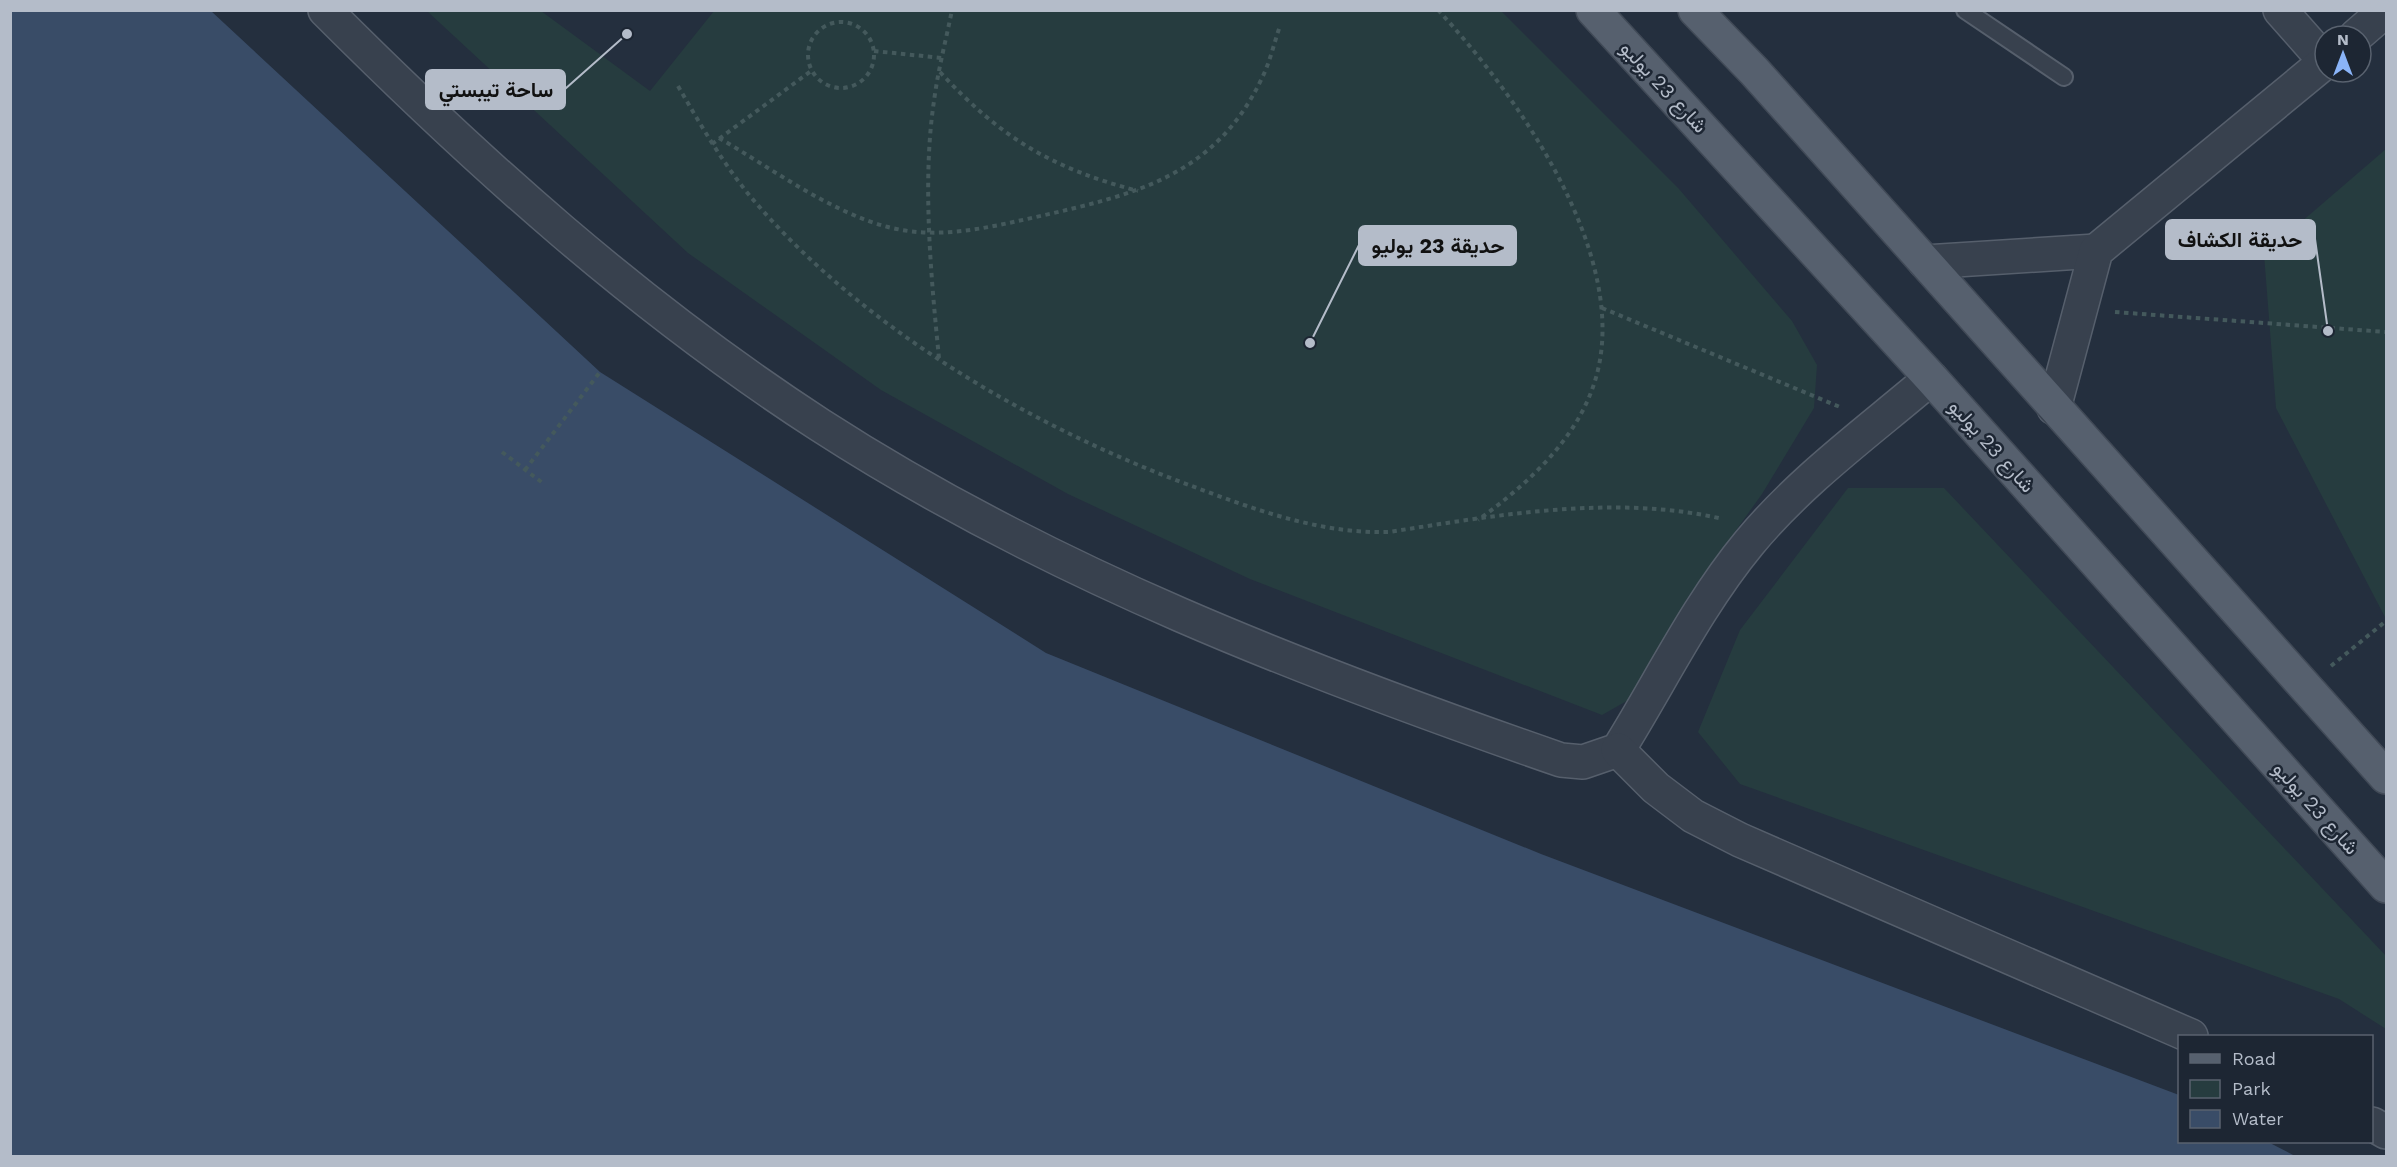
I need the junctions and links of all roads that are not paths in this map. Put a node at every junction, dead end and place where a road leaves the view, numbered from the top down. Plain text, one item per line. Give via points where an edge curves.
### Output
1 (325, 10) edge
2 (1593, 10) edge
3 (1695, 10) edge
4 (1965, 10) edge
5 (2280, 10) edge
6 (2386, 10) edge
7 (2370, 24) edge
8 (2313, 48) edge
9 (2313, 72) edge
10 (2064, 77) dead end
11 (2096, 251) junction
12 (1925, 262) junction
13 (1931, 378) junction
14 (2054, 408) junction
15 (1618, 750) junction
16 (2386, 777) edge
17 (2386, 886) edge
18 (2189, 1035) edge

1 - 15 street via 418,103 621,282 821,426 956,505 1100,580 1236,640 1398,704 1561,760 1583,762
2 - 13 main road, شارع 23 يوليو
3 - 12 main road
4 - 10 lane
5 - 8 street
6 - 7 street
9 - 11 street
11 - 12 street
11 - 14 street
12 - 14 main road
13 - 15 street via 1815,475 1762,528 1721,580
13 - 17 main road, شارع 23 يوليو
14 - 16 main road
15 - 18 street via 1656,788 1693,816 1740,840

